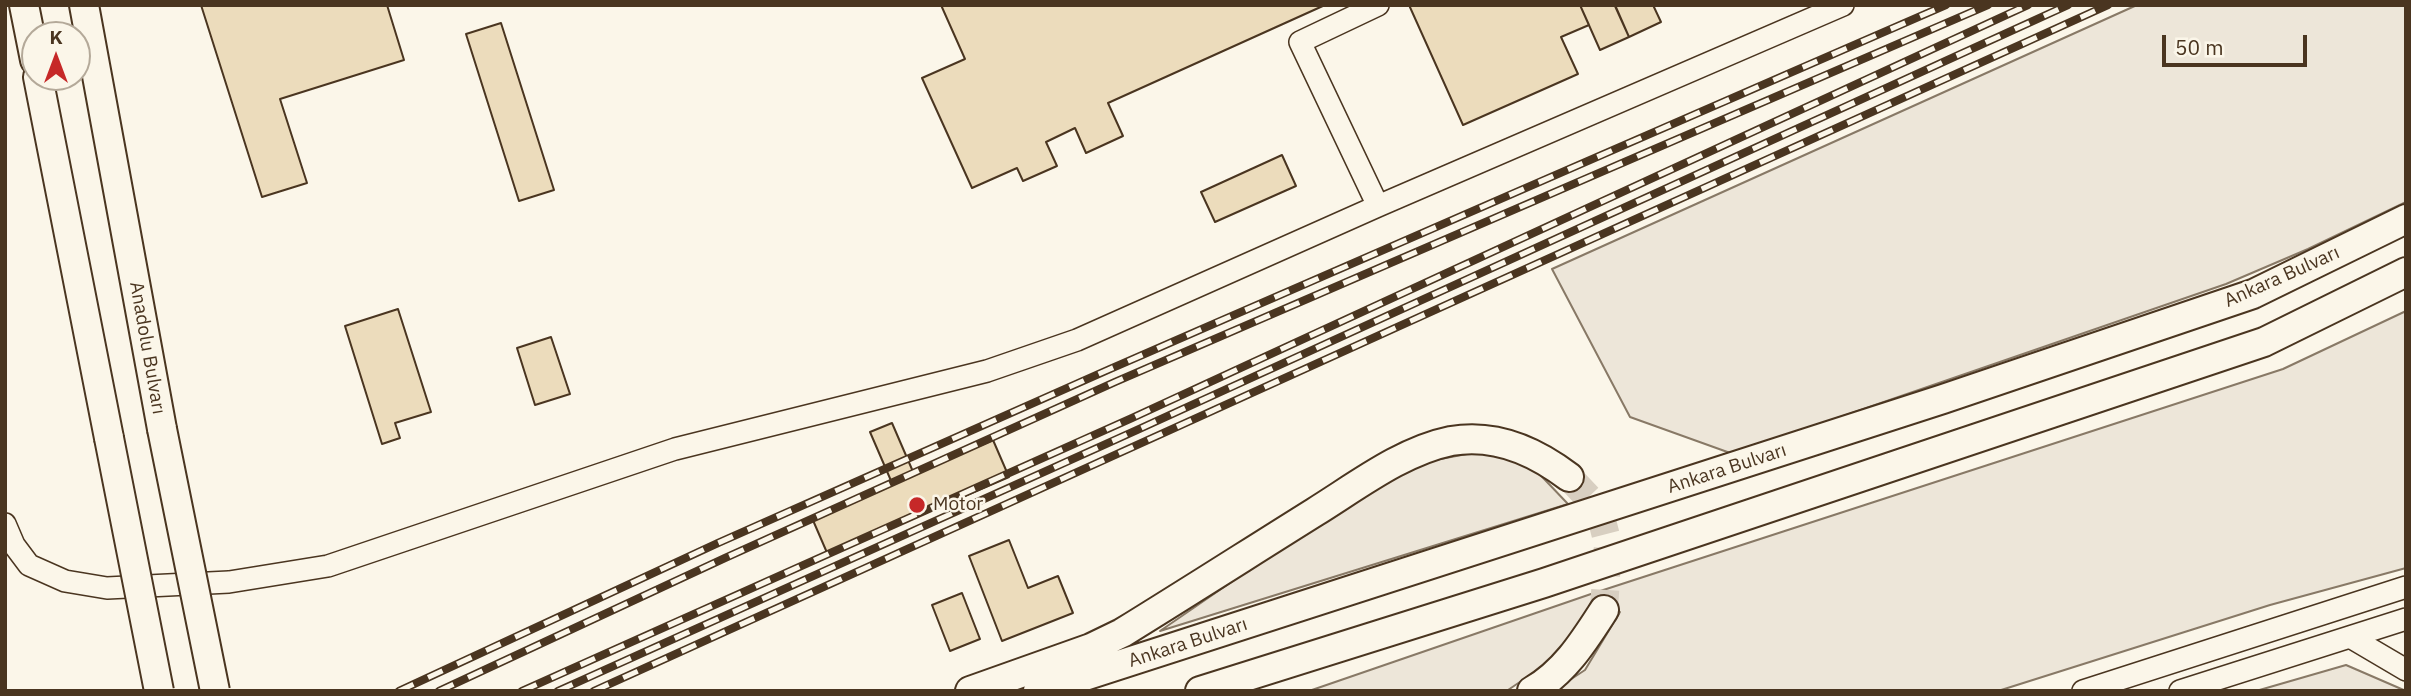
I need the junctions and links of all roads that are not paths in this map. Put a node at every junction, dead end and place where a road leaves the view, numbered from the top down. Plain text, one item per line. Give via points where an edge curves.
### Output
1 (85, 5) edge
2 (1378, 5) edge
3 (1843, 5) edge
4 (41, 91) edge
5 (1378, 206) junction
6 (2406, 219) edge
7 (2406, 272) edge
8 (1569, 477) tunnel mouth
9 (5, 524) edge
10 (2406, 587) edge
11 (1604, 610) tunnel mouth
12 (2406, 620) edge
13 (2350, 637) junction
14 (2406, 670) edge
15 (159, 691) edge
16 (215, 691) edge
17 (971, 691) edge
18 (1038, 691) edge
19 (1200, 691) edge
20 (1532, 691) edge
21 (2083, 691) edge
22 (2180, 691) edge

1 - 16 main road, Anadolu Bulvarı, bridge
2 - 5 street via 1300,42
3 - 5 street
4 - 15 main road, bridge
5 - 9 street via 1077,340 987,371 675,449 328,566 229,582 107,588 65,581 29,565
6 - 18 main road, Ankara Bulvarı via 2240,298
7 - 19 main road via 2264,342 1544,583
8 - 17 main road via 1533,453 1494,441 1452,441 1429,447 1367,480 1122,633
10 - 21 street
11 - 20 main road via 1564,666
12 - 13 street
13 - 14 street
13 - 22 street

